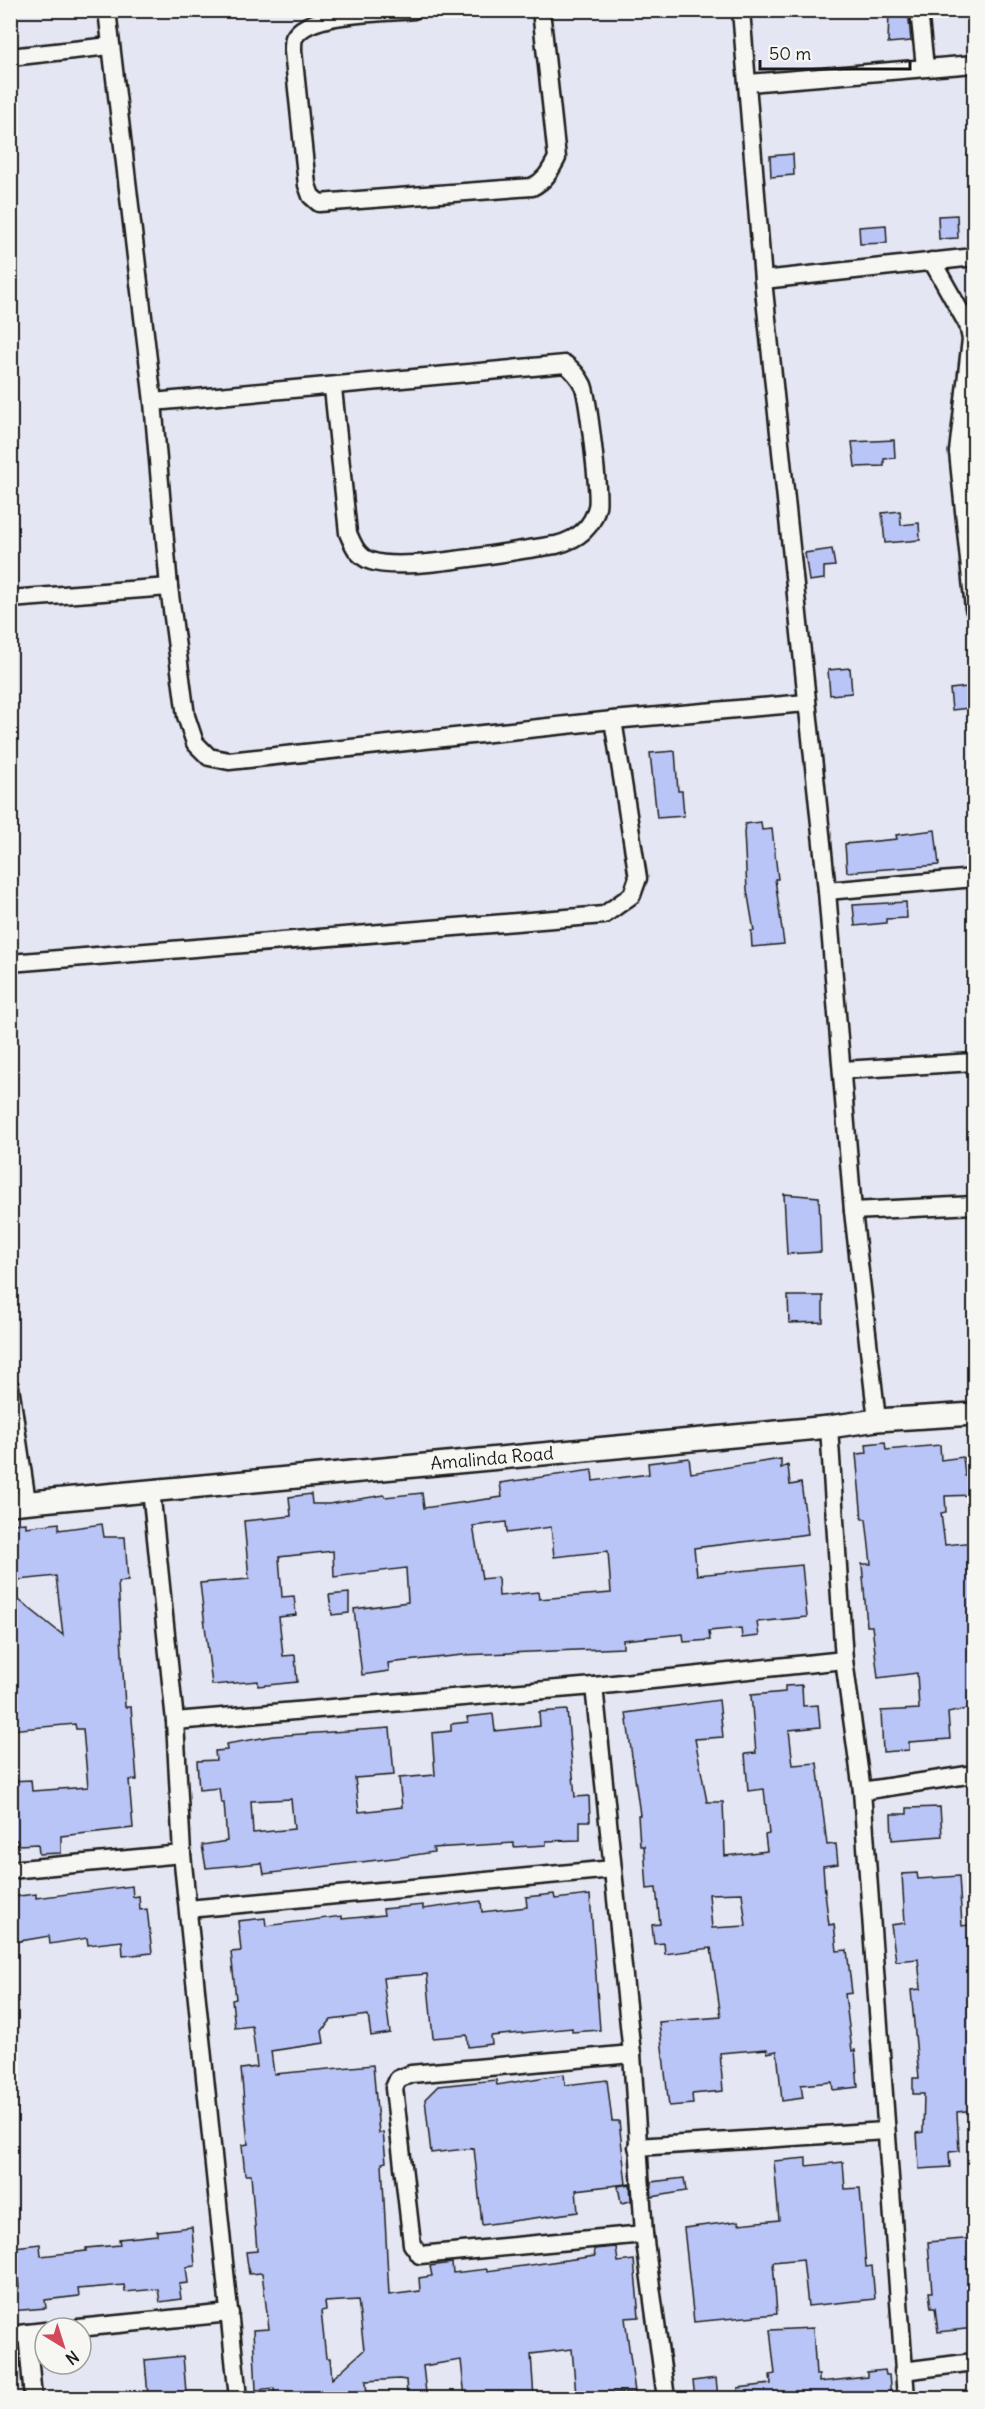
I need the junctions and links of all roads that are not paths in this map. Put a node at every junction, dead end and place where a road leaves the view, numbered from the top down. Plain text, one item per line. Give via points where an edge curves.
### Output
1 (106, 10) edge
2 (414, 10) edge
3 (541, 10) edge
4 (741, 10) edge
5 (919, 10) edge
6 (110, 46) junction
7 (10, 57) edge
8 (975, 64) edge
9 (925, 68) junction
10 (749, 83) junction
11 (975, 257) edge
12 (932, 261) junction
13 (763, 280) junction
14 (333, 388) junction
15 (153, 402) junction
16 (966, 450) edge
17 (169, 586) junction
18 (10, 598) edge
19 (975, 609) edge
20 (806, 703) junction
21 (613, 720) junction
22 (975, 878) edge
23 (827, 891) junction
24 (10, 963) edge
25 (975, 1062) edge
26 (843, 1070) junction
27 (975, 1205) edge
28 (853, 1211) junction
29 (10, 1387) edge
30 (975, 1414) edge
31 (877, 1420) junction
32 (829, 1427) junction
33 (151, 1490) junction
34 (19, 1503) edge
35 (844, 1660) junction
36 (594, 1686) junction
37 (176, 1721) junction
38 (975, 1774) edge
39 (862, 1791) junction
40 (182, 1854) junction
41 (613, 1869) junction
42 (10, 1870) edge
43 (188, 1909) junction
44 (632, 2054) junction
45 (885, 2131) junction
46 (637, 2147) junction
47 (644, 2234) junction
48 (230, 2313) junction
49 (93, 2327) edge
50 (19, 2334) edge
51 (975, 2362) edge
52 (903, 2371) junction
53 (33, 2398) edge
54 (238, 2398) edge
55 (666, 2398) edge
56 (906, 2398) edge

1 - 6 street
2 - 3 street via 321,19 306,25 294,38 307,185 319,203 532,187 540,183 557,158
4 - 10 street
5 - 9 street
6 - 7 street
6 - 15 street
8 - 9 street
9 - 10 street
10 - 13 street
11 - 12 street
12 - 13 street
12 - 16 street via 968,325 971,339
13 - 20 street
14 - 14 street via 565,364 584,386 588,406 597,507 585,531 573,541 556,545 400,565 370,561 355,550 348,533
14 - 15 street
15 - 17 street
16 - 19 street
17 - 18 street
17 - 21 street via 186,716 195,743 209,757 229,761
20 - 21 street
20 - 23 street
21 - 24 street via 638,878 633,896 604,915
22 - 23 street
23 - 26 street
25 - 26 street
26 - 28 street
27 - 28 street
28 - 31 street
29 - 34 street
30 - 31 street, Amalinda Road
31 - 32 street, Amalinda Road
32 - 33 street, Amalinda Road
32 - 35 street
33 - 34 street, Amalinda Road
33 - 37 street
35 - 36 street
35 - 39 street
36 - 37 street
36 - 41 street
37 - 40 street
38 - 39 street
39 - 45 street
40 - 42 street
40 - 43 street
41 - 43 street
41 - 44 street
43 - 48 street
44 - 46 street
44 - 47 street via 403,2075 394,2088 412,2244 420,2255
45 - 46 street
45 - 52 street
46 - 47 street
47 - 55 street
48 - 49 street
48 - 54 street
50 - 53 street
51 - 52 street
52 - 56 street

